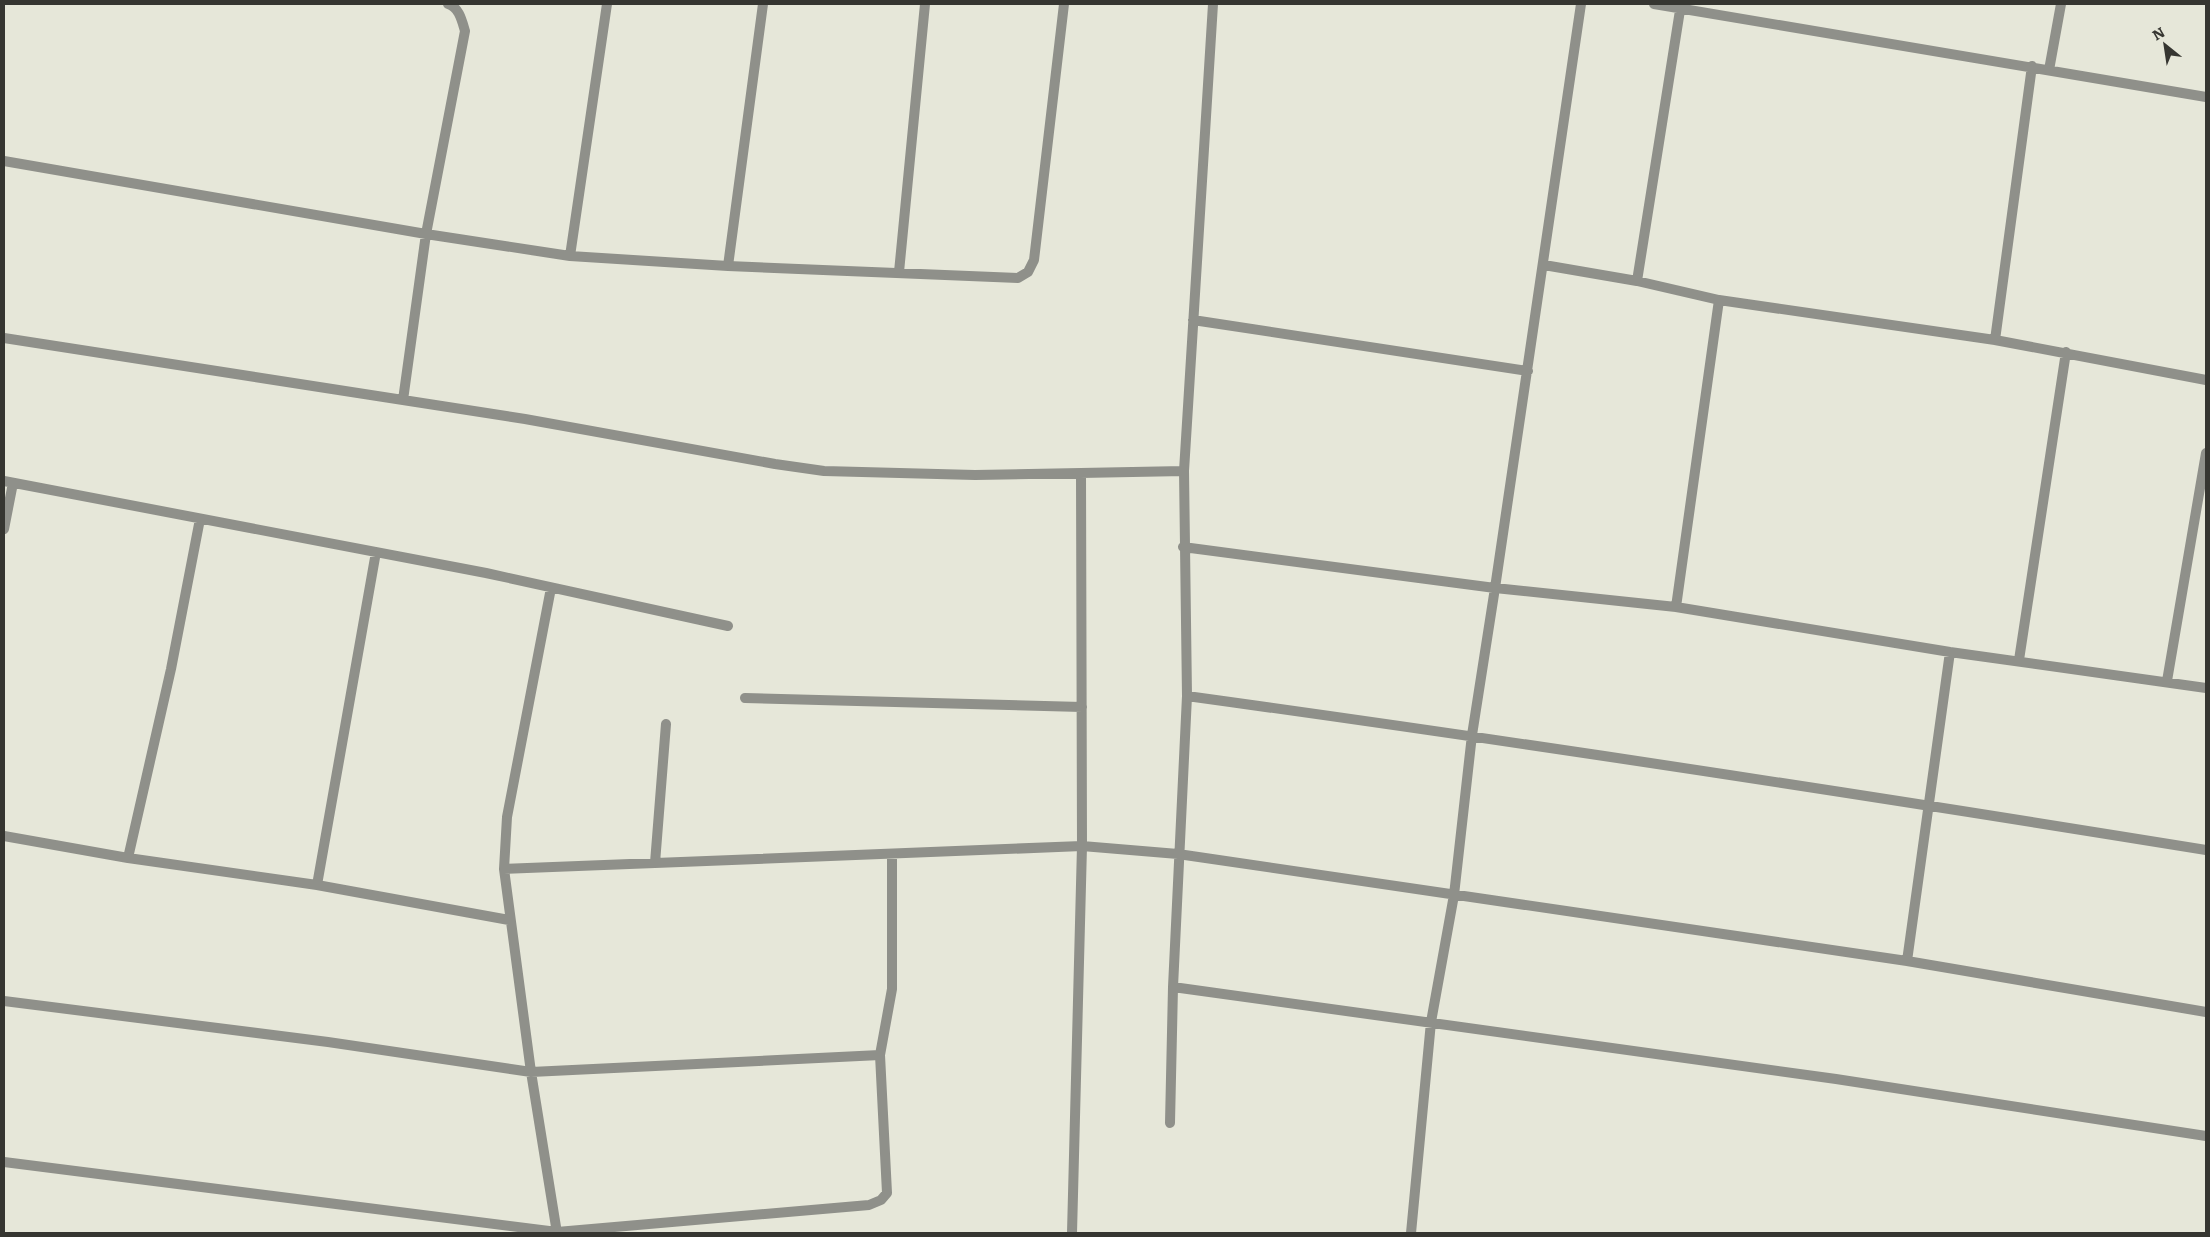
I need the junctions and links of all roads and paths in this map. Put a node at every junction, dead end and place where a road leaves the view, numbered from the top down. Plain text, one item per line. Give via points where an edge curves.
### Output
1 (448, 4) edge
2 (608, 4) edge
3 (763, 4) edge
4 (925, 4) edge
5 (1064, 4) edge
6 (1212, 4) edge
7 (1581, 4) edge
8 (1654, 4) edge
9 (2061, 4) edge
10 (1681, 6) edge
11 (2032, 66) junction
12 (2050, 70) junction
13 (2206, 97) edge
14 (4, 161) edge
15 (426, 234) junction
16 (570, 256) junction
17 (1544, 265) junction
18 (728, 266) junction
19 (899, 272) junction
20 (1637, 281) junction
21 (1719, 300) junction
22 (1193, 320) junction
23 (4, 338) edge
24 (1995, 340) junction
25 (2066, 352) junction
26 (1528, 371) junction
27 (2206, 380) edge
28 (403, 400) junction
29 (2206, 453) edge
30 (1184, 471) junction
31 (1081, 474) junction
32 (8, 482) edge
33 (200, 519) junction
34 (4, 529) edge
35 (1183, 547) junction
36 (376, 552) junction
37 (552, 588) junction
38 (1495, 588) junction
39 (1676, 607) junction
40 (728, 626) dead end
41 (1950, 652) junction
42 (2019, 660) junction
43 (2167, 681) junction
44 (2206, 688) edge
45 (1187, 696) junction
46 (745, 698) dead end
47 (1082, 707) junction
48 (666, 724) dead end
49 (1472, 735) junction
50 (1929, 805) junction
51 (4, 836) edge
52 (1082, 846) junction
53 (2206, 850) edge
54 (892, 854) junction
55 (1178, 854) junction
56 (128, 858) junction
57 (655, 863) junction
58 (504, 869) junction
59 (316, 885) junction
60 (1454, 895) junction
61 (509, 920) junction
62 (1907, 961) junction
63 (1173, 987) junction
64 (4, 1001) edge
65 (2206, 1012) edge
66 (1431, 1022) junction
67 (880, 1055) junction
68 (531, 1072) junction
69 (1170, 1123) dead end
70 (2206, 1136) edge
71 (4, 1162) edge
72 (557, 1232) edge
73 (1072, 1233) edge
74 (1411, 1233) edge

1 - 15 street via 461,16 465,31
2 - 16 street
3 - 18 street
4 - 19 street
5 - 19 street via 1034,260 1028,272 1018,278 1002,279
6 - 22 street
7 - 17 street
8 - 10 street
9 - 12 street
10 - 11 street
10 - 20 street
11 - 12 street
11 - 24 street
12 - 13 street
14 - 15 street
15 - 16 street
15 - 28 street
16 - 18 street
17 - 20 street
17 - 26 street
18 - 19 street
20 - 21 street
21 - 24 street
21 - 39 street
22 - 26 street
22 - 30 street
23 - 28 street
24 - 25 street
25 - 27 street
25 - 42 street
26 - 38 street
28 - 31 street via 824,470 975,475
29 - 43 street
30 - 31 street
30 - 35 street
31 - 47 street
32 - 33 street
32 - 34 street
33 - 36 street
33 - 56 street via 171,669
35 - 38 street
35 - 45 street
36 - 37 street
36 - 59 street
37 - 40 street
37 - 58 street via 507,817
38 - 39 street
38 - 49 street
39 - 41 street
41 - 42 street
41 - 50 street
42 - 43 street
43 - 44 street
45 - 49 street
45 - 55 street
46 - 47 street
47 - 52 street
48 - 57 street
49 - 50 street
49 - 60 street
50 - 53 street
50 - 62 street
51 - 56 street
52 - 54 street
52 - 55 street
52 - 73 street
54 - 57 street
54 - 67 street via 892,989
55 - 60 street
55 - 63 street
56 - 59 street
57 - 58 street
58 - 61 street
59 - 61 street
60 - 62 street
60 - 66 street
61 - 68 street
62 - 65 street
63 - 66 street
63 - 69 street
64 - 68 street via 328,1042
66 - 70 street via 1826,1077
66 - 74 street
67 - 68 street
67 - 72 street via 887,1180 887,1192 881,1200 869,1204
68 - 72 street
71 - 72 street

